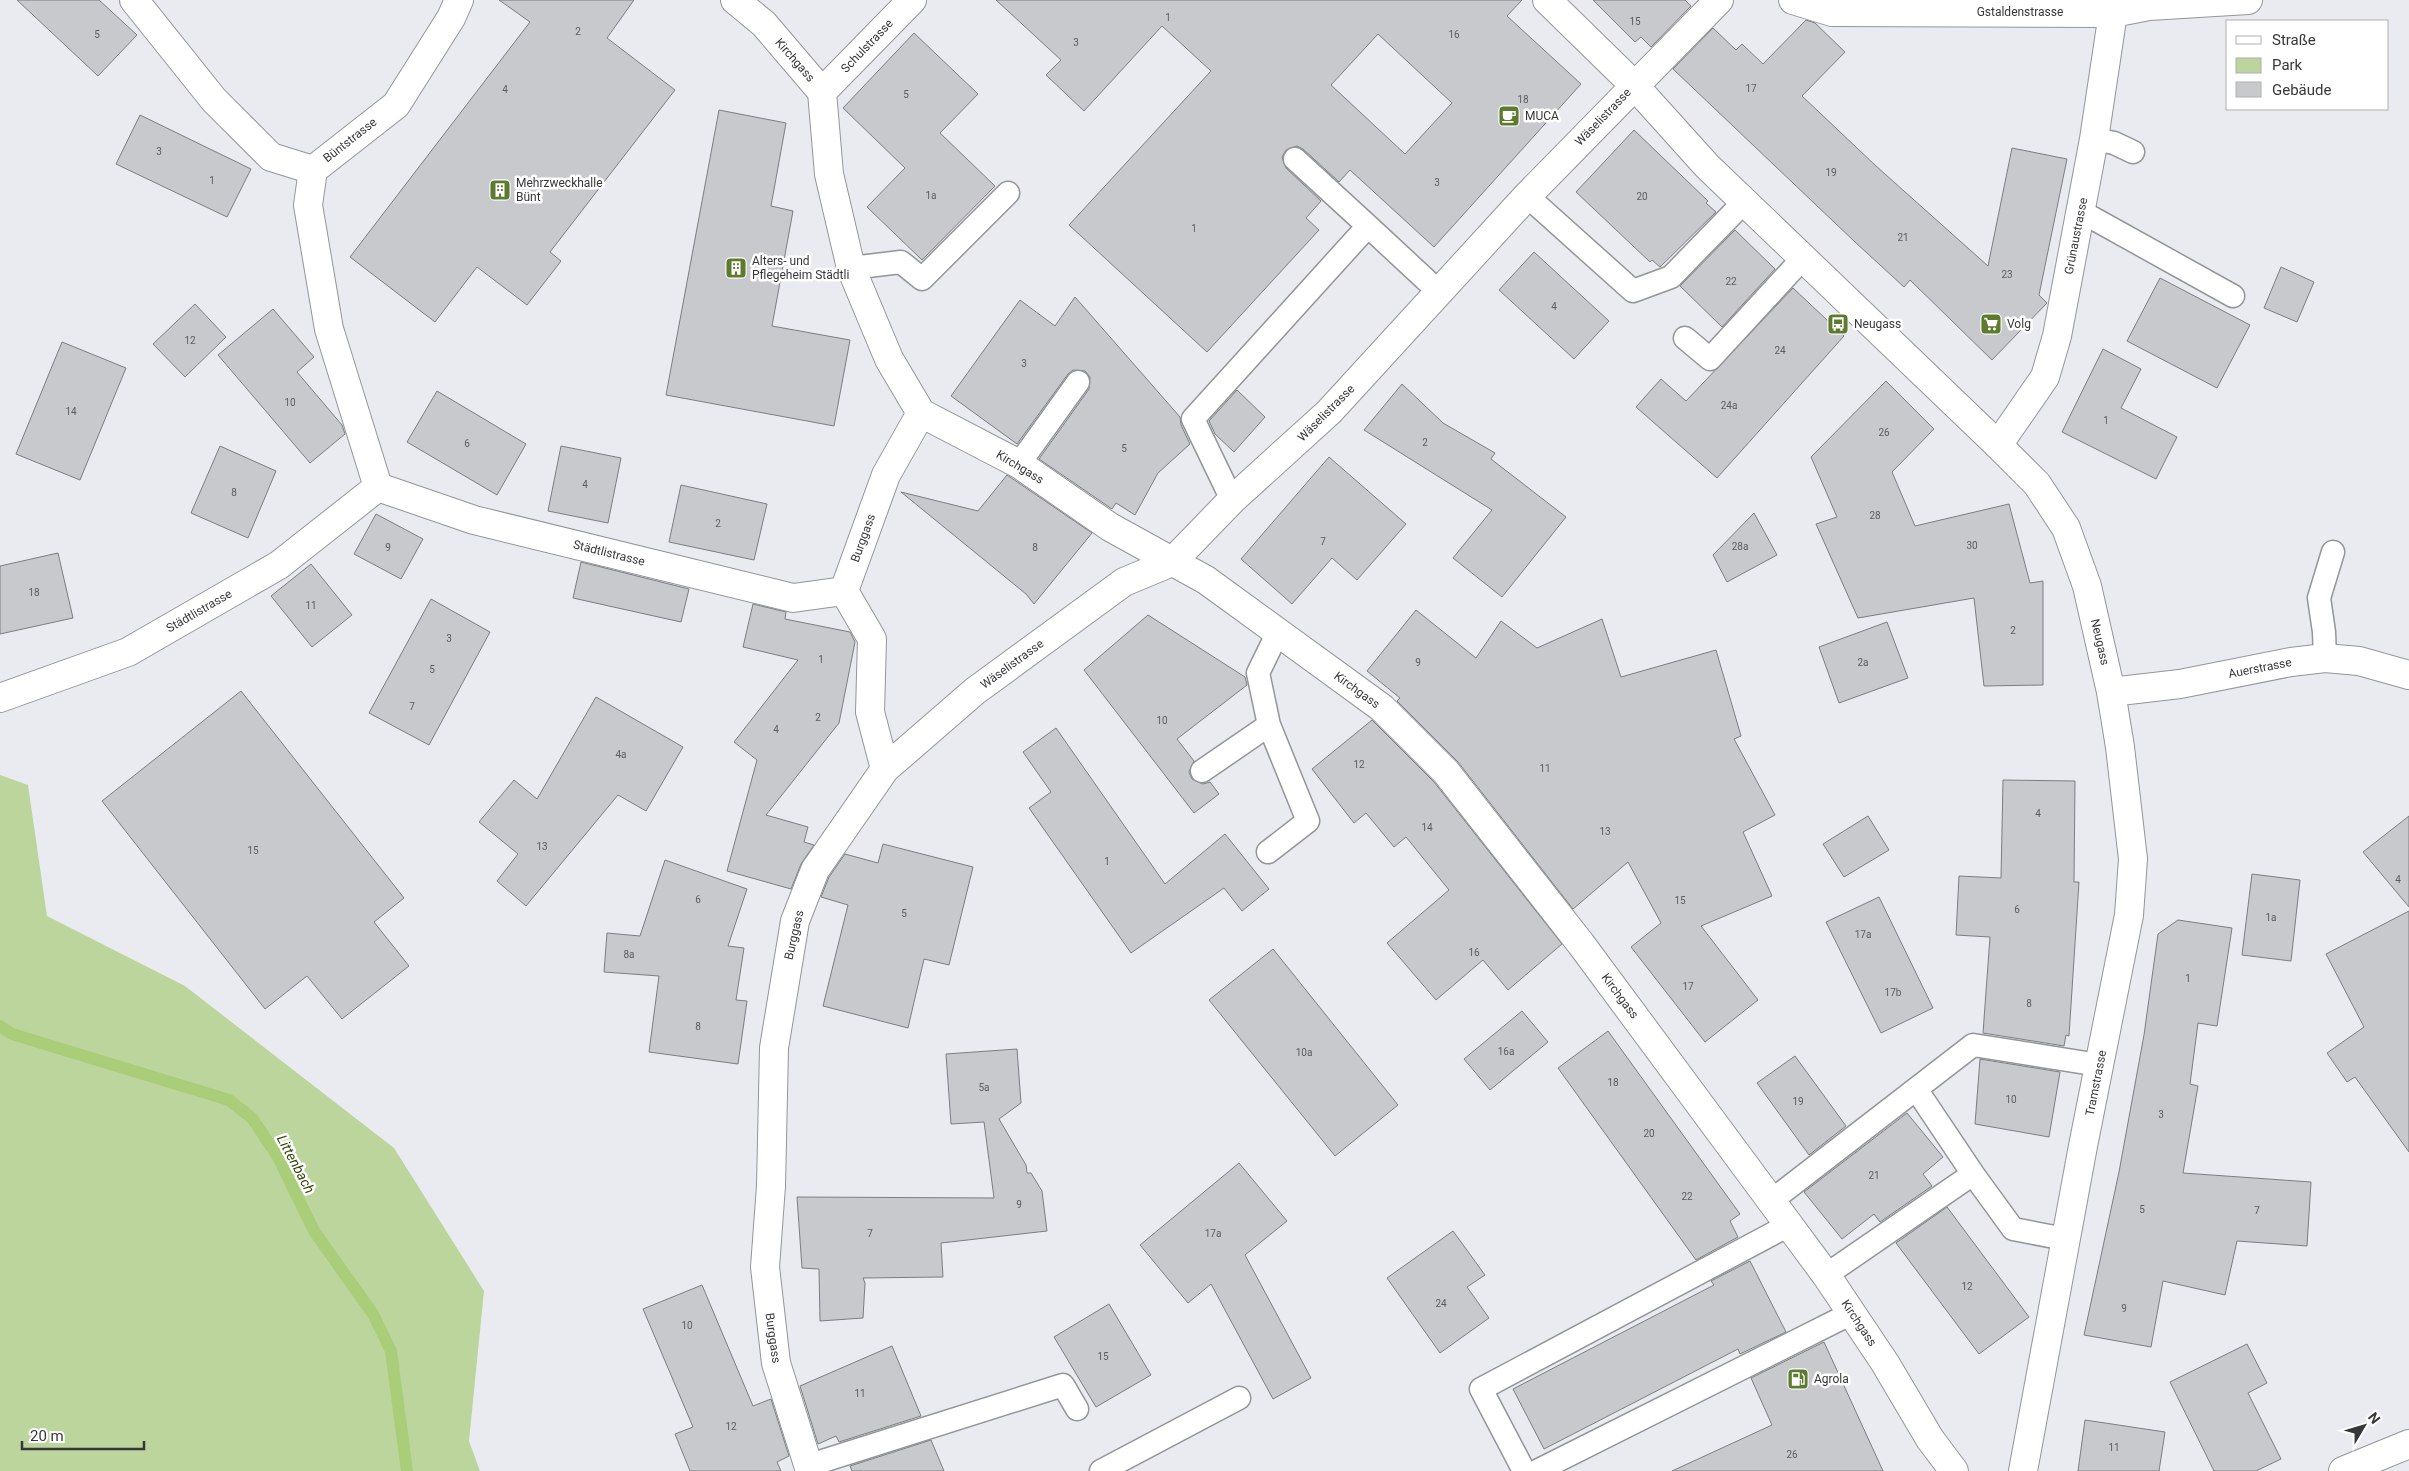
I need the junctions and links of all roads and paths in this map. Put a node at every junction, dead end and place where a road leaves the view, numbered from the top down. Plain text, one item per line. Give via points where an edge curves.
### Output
1 (134, 0) edge
2 (459, 0) edge
3 (734, 0) edge
4 (912, 0) edge
5 (1547, 0) edge
6 (1719, 0) edge
7 (1793, 0) edge
8 (2248, 0) edge
9 (2113, 13) junction
10 (1634, 85) junction
11 (822, 92) junction
12 (2094, 139) junction
13 (2133, 152) dead end
14 (1295, 159) dead end
15 (312, 170) junction
16 (1008, 193) dead end
17 (1526, 196) junction
18 (1744, 202) junction
19 (2080, 211) junction
20 (1368, 226) junction
21 (1802, 258) junction
22 (851, 268) junction
23 (1438, 291) junction
24 (2233, 296) dead end
25 (1686, 338) dead end
26 (1078, 382) dead end
27 (921, 413) junction
28 (1998, 445) junction
29 (1019, 464) junction
30 (378, 487) junction
31 (1232, 500) junction
32 (2333, 552) dead end
33 (1172, 562) junction
34 (844, 591) junction
35 (1278, 632) junction
36 (2325, 658) junction
37 (2409, 675) edge
38 (2111, 692) junction
39 (0, 698) edge
40 (1269, 725) junction
41 (885, 769) junction
42 (1202, 771) dead end
43 (1268, 852) dead end
44 (2099, 1065) junction
45 (1916, 1089) junction
46 (1973, 1174) junction
47 (1771, 1201) junction
48 (1789, 1225) junction
49 (2065, 1239) junction
50 (1826, 1275) junction
51 (1852, 1313) junction
52 (1239, 1398) dead end
53 (1077, 1409) dead end
54 (2409, 1444) edge
55 (809, 1468) edge
56 (1101, 1471) edge
57 (1524, 1471) edge
58 (1537, 1471) edge
59 (1954, 1471) edge
60 (2023, 1471) edge
61 (2343, 1471) edge

1 - 15 street, Büntstrasse via 214,100 271,157
2 - 15 street, Büntstrasse via 396,105
3 - 11 street, Kirchgass via 764,24
4 - 11 street, Schulstrasse
5 - 10 street, Neugass
6 - 10 street, Wäselistrasse
7 - 9 street, Gstaldenstrasse via 1832,12
8 - 9 street, Gstaldenstrasse via 2149,6
9 - 12 street, Grünaustrasse
10 - 17 street, Wäselistrasse
10 - 18 street, Neugass
11 - 22 street, Kirchgass via 828,174
12 - 13 lane via 2114,143
12 - 19 street, Grünaustrasse
14 - 20 lane
15 - 30 street via 308,205 329,329
16 - 22 lane via 922,279 901,262
17 - 18 lane via 1633,291 1671,277
17 - 23 street, Wäselistrasse
18 - 21 street, Neugass
19 - 24 lane
19 - 28 street, Grünaustrasse via 2057,336 2045,377
20 - 23 lane
20 - 31 lane via 1193,419
21 - 25 lane via 1710,360
21 - 28 street, Neugass
22 - 27 street, Kirchgass via 889,359
23 - 31 street, Wäselistrasse via 1329,412
26 - 29 lane
27 - 29 street, Kirchgass
27 - 34 street, Burggass via 886,475
28 - 38 street, Neugass via 2037,484 2066,528 2087,586
29 - 33 street, Kirchgass via 1110,527
30 - 34 street, Städtlistrasse via 474,520 792,598
30 - 39 street, Städtlistrasse via 279,565 128,652
31 - 33 street, Wäselistrasse
32 - 36 lane via 2319,598
33 - 35 street, Kirchgass via 1206,580
33 - 41 street, Wäselistrasse via 1124,582 975,691
34 - 41 street via 872,639 870,712
35 - 40 lane via 1258,673
35 - 47 street, Kirchgass via 1382,708 1446,772 1581,944
36 - 37 street, Auerstrasse via 2358,661
36 - 38 street, Auerstrasse via 2180,684
38 - 44 street, Tramstrasse via 2122,756 2133,859 2128,916
40 - 42 lane
40 - 43 lane via 1308,821
41 - 55 street, Burggass via 815,870 795,921 774,1048 771,1186 764,1267 776,1363
44 - 45 lane via 1973,1045
44 - 49 street, Tramstrasse
45 - 46 lane
45 - 47 lane
46 - 49 lane via 2013,1229
46 - 50 lane
47 - 48 street, Kirchgass
48 - 50 street, Kirchgass
48 - 57 lane via 1481,1389
49 - 60 street, Tramstrasse
50 - 51 street, Kirchgass
51 - 58 lane
51 - 59 street, Kirchgass
52 - 56 lane
53 - 55 lane via 1063,1385
54 - 61 street

